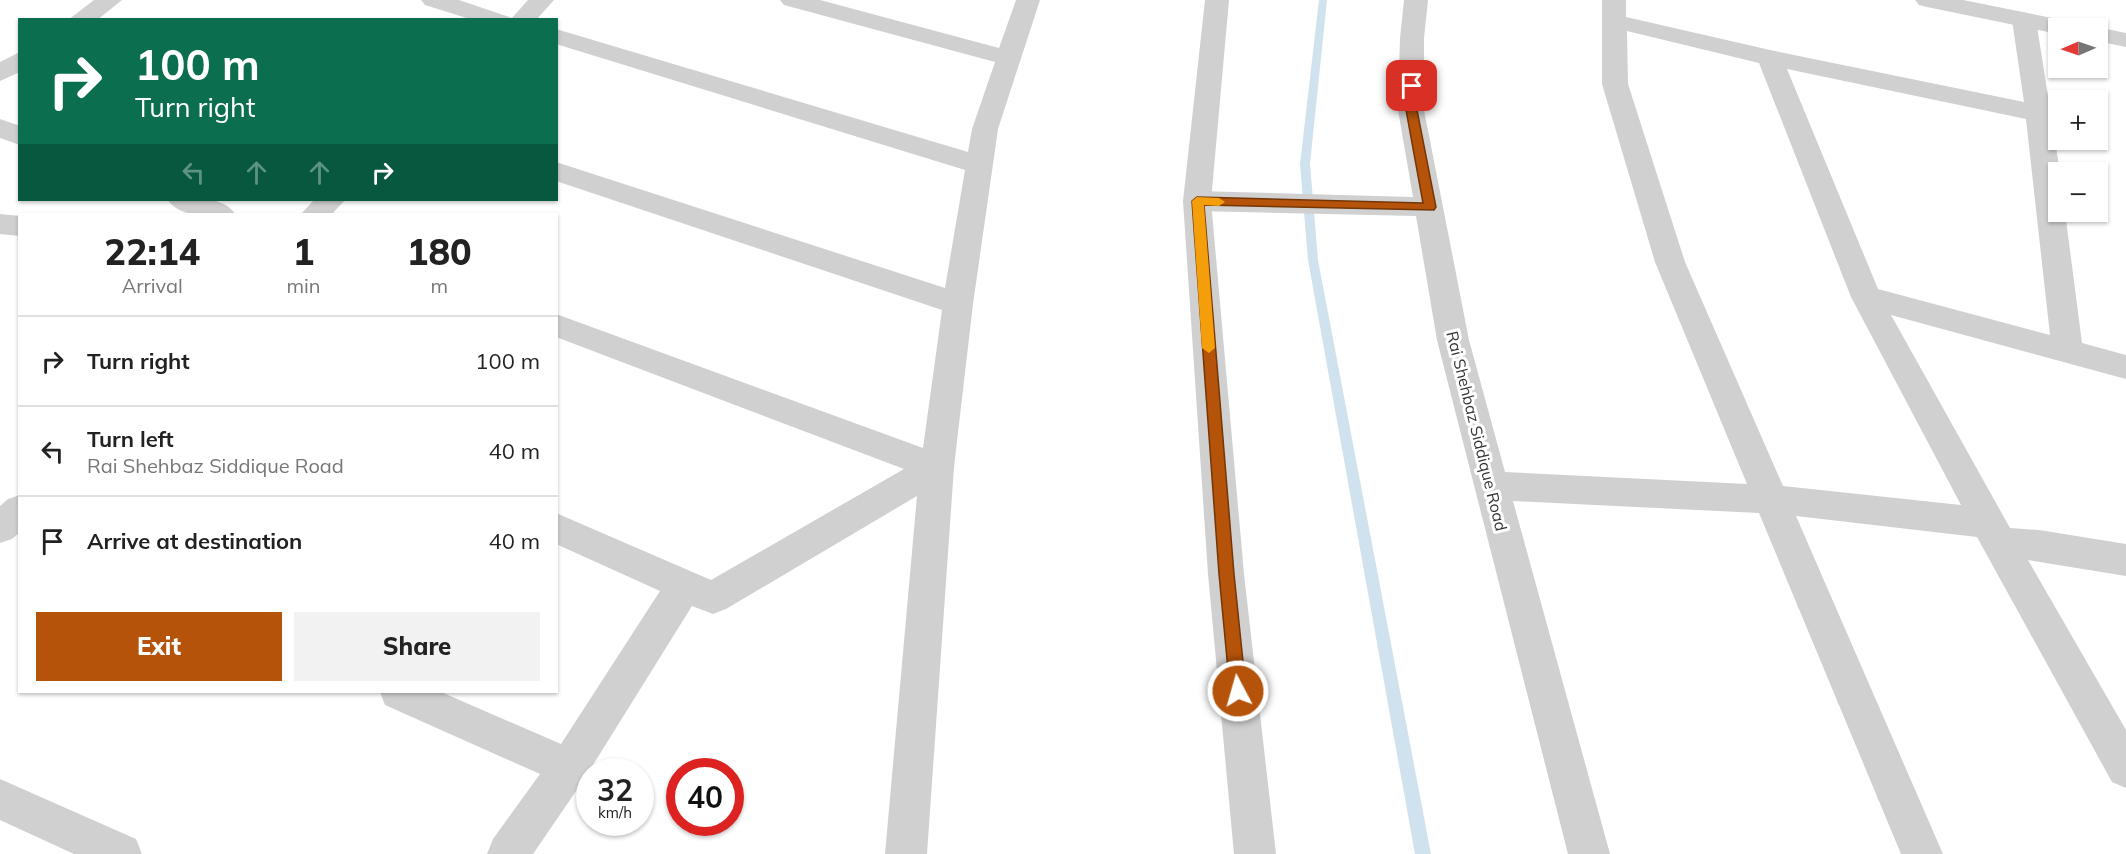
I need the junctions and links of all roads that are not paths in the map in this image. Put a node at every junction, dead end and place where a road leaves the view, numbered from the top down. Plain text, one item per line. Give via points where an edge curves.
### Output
1 (110, 0) edge
2 (433, 0) edge
3 (542, 0) edge
4 (792, 0) edge
5 (1028, 0) edge
6 (1217, 0) edge
7 (1416, 0) edge
8 (1927, 0) edge
9 (1614, 11) edge
10 (90, 18) edge
11 (494, 18) edge
12 (524, 18) edge
13 (2024, 20) junction
14 (2048, 24) edge
15 (2108, 36) edge
16 (558, 37) edge
17 (2126, 40) edge
18 (1007, 58) junction
19 (1770, 58) junction
20 (18, 61) edge
21 (0, 74) edge
22 (2039, 112) junction
23 (0, 128) edge
24 (18, 135) edge
25 (980, 165) junction
26 (558, 172) edge
27 (184, 201) edge
28 (330, 201) edge
29 (1197, 201) junction
30 (1430, 207) junction
31 (214, 213) edge
32 (316, 213) edge
33 (0, 224) edge
34 (18, 226) edge
35 (1866, 297) junction
36 (958, 304) junction
37 (558, 326) edge
38 (2067, 350) junction
39 (2126, 367) edge
40 (937, 467) junction
41 (1490, 486) junction
42 (1771, 499) junction
43 (558, 529) edge
44 (1993, 533) junction
45 (2126, 560) edge
46 (684, 586) junction
47 (401, 693) edge
48 (569, 766) junction
49 (2126, 768) edge
50 (0, 799) edge
51 (121, 854) edge
52 (508, 854) edge
53 (906, 854) edge
54 (1255, 854) edge
55 (1589, 854) edge
56 (1922, 854) edge

1 - 10 street
2 - 11 street
3 - 12 street
4 - 18 street
5 - 18 street
6 - 29 street
7 - 30 street, Rai Shehbaz Siddique Road via 1412,110
8 - 13 street
9 - 19 street
9 - 42 street via 1616,84 1670,262
13 - 14 street
13 - 22 street
15 - 17 street
16 - 25 street
18 - 25 street via 985,129
19 - 22 street
19 - 35 street
20 - 21 street
22 - 38 street
23 - 24 street
25 - 36 street
26 - 36 street
27 - 31 street
28 - 32 street
29 - 30 street
29 - 54 street via 1226,574
30 - 41 street, Rai Shehbaz Siddique Road via 1453,340
33 - 34 street
35 - 38 street
35 - 44 street
36 - 40 street
37 - 40 street
38 - 39 street
40 - 46 street via 713,598
40 - 53 street
41 - 42 street
41 - 55 street, Rai Shehbaz Siddique Road
42 - 44 street
42 - 56 street
43 - 46 street
44 - 45 street
44 - 49 street
46 - 48 street
47 - 48 street
48 - 52 street
50 - 51 street

